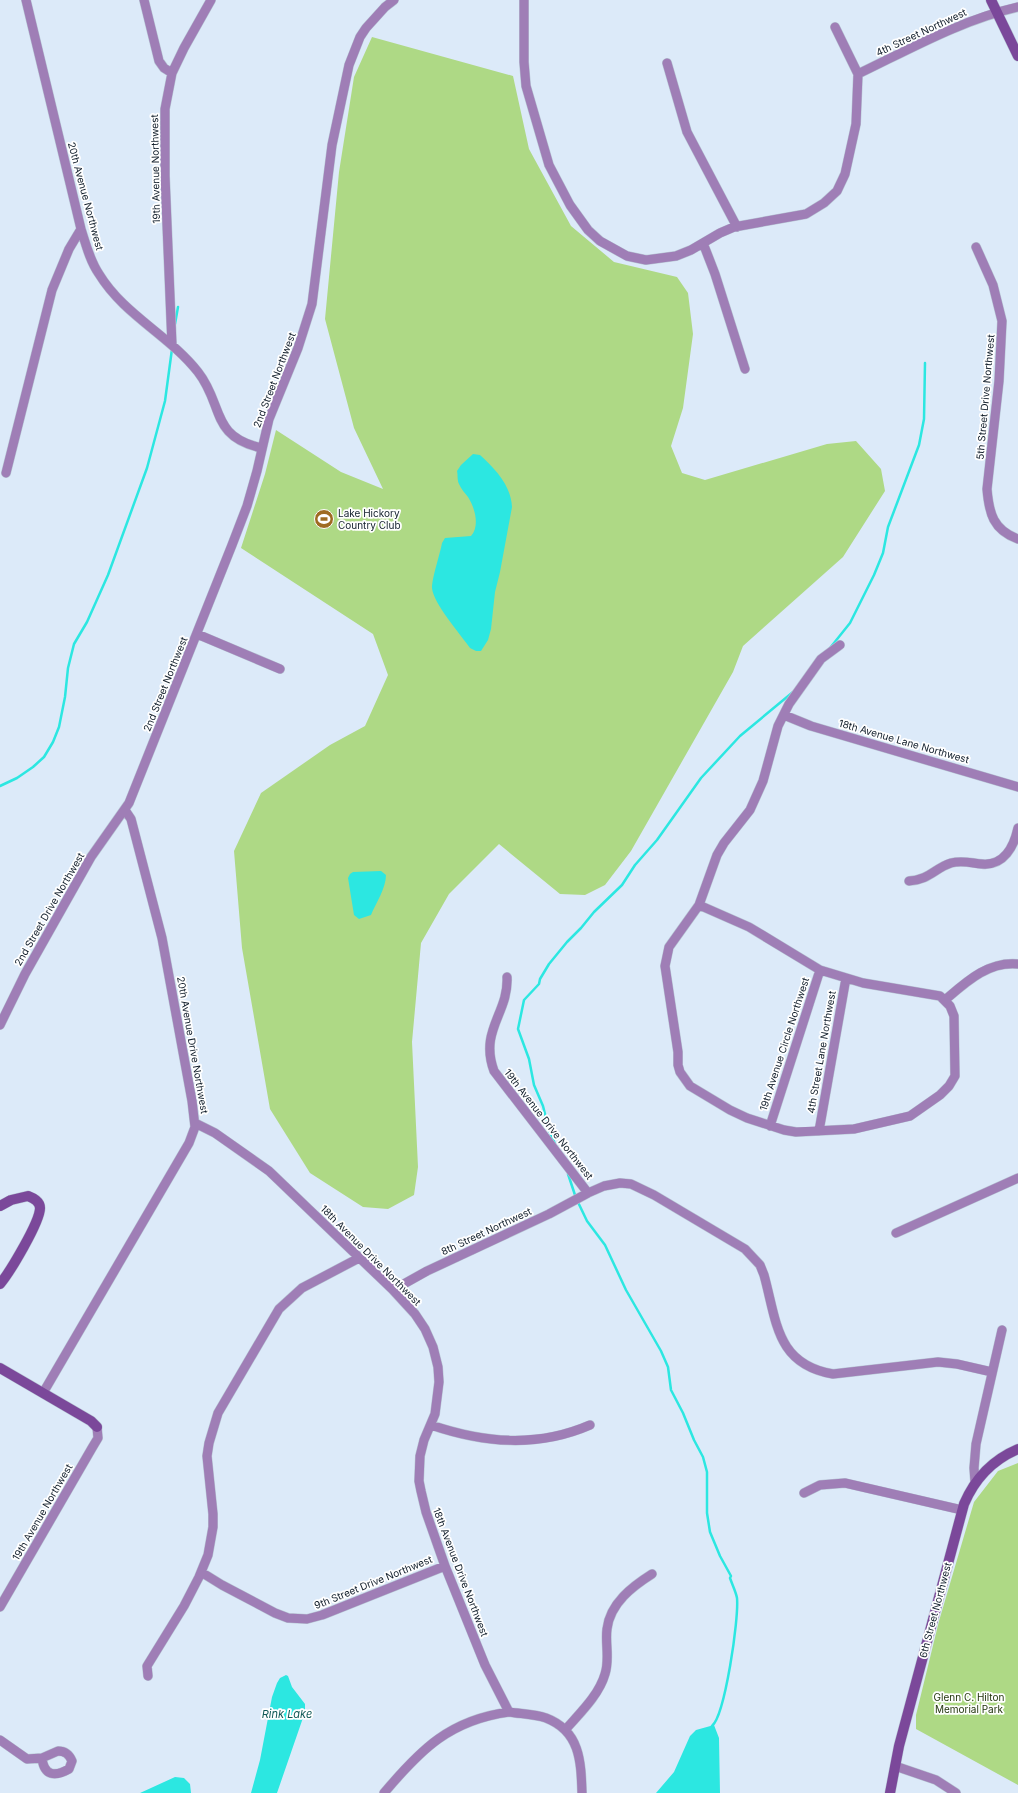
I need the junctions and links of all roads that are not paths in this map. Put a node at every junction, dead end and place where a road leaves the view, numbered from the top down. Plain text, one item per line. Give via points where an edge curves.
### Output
1 (26, 0) edge
2 (144, 0) edge
3 (211, 0) edge
4 (394, 0) edge
5 (524, 0) edge
6 (991, 0) edge
7 (1018, 7) edge
8 (997, 12) junction
9 (835, 27) dead end
10 (1018, 56) edge
11 (667, 63) dead end
12 (172, 73) junction
13 (858, 74) junction
14 (737, 227) junction
15 (81, 230) junction
16 (703, 243) junction
17 (976, 247) dead end
18 (172, 345) junction
19 (745, 369) dead end
20 (262, 448) junction
21 (6, 473) dead end
22 (1018, 540) edge
23 (197, 634) junction
24 (840, 645) dead end
25 (280, 669) dead end
26 (784, 715) junction
27 (1018, 787) edge
28 (125, 810) junction
29 (1018, 828) edge
30 (909, 881) dead end
31 (699, 905) junction
32 (1018, 964) edge
33 (820, 970) junction
34 (507, 977) dead end
35 (846, 978) junction
36 (945, 1000) junction
37 (0, 1025) edge
38 (194, 1123) junction
39 (770, 1126) junction
40 (819, 1131) junction
41 (1018, 1178) edge
42 (588, 1193) junction
43 (0, 1206) edge
44 (896, 1233) dead end
45 (359, 1258) junction
46 (0, 1284) edge
47 (393, 1290) junction
48 (1002, 1330) dead end
49 (0, 1368) edge
50 (992, 1372) junction
51 (43, 1393) junction
52 (431, 1425) junction
53 (590, 1425) dead end
54 (98, 1428) joint
55 (1018, 1449) edge
56 (975, 1482) junction
57 (804, 1493) dead end
58 (962, 1510) junction
59 (445, 1566) junction
60 (201, 1572) junction
61 (652, 1574) dead end
62 (0, 1607) edge
63 (148, 1676) dead end
64 (509, 1712) junction
65 (566, 1729) junction
66 (0, 1740) edge
67 (42, 1758) dead end
68 (895, 1766) junction
69 (951, 1791) edge
70 (384, 1793) edge
71 (582, 1793) edge
72 (890, 1793) edge

1 - 15 street, 20th Avenue Northwest
2 - 12 street via 159,61
3 - 12 street, 19th Avenue Northwest
4 - 20 street, 2nd Street Northwest via 366,28 349,65 332,145 312,304 298,348 269,419
5 - 16 street via 526,86 549,165 558,184 588,230 627,256 646,260 676,256
6 - 8 street
7 - 8 street, 4th Street Northwest
8 - 10 street
8 - 13 street, 4th Street Northwest via 922,42
9 - 13 street
11 - 14 street via 687,132
12 - 18 street, 19th Avenue Northwest via 164,126
13 - 14 street via 856,124 845,174 837,191 806,214
14 - 16 street
15 - 18 street, 20th Avenue Northwest via 92,263 105,283 128,309
15 - 21 street via 69,249 52,290
16 - 19 street
17 - 22 street, 5th Street Drive Northwest via 993,285 1002,321 999,381 987,488 988,503 991,516 999,528
18 - 20 street, 20th Avenue Northwest via 204,380 220,418 230,433 243,443
20 - 23 street, 2nd Street Northwest via 247,506
23 - 25 street
23 - 28 street, 2nd Street Northwest
24 - 26 street via 821,659
26 - 27 street, 18th Avenue Lane Northwest via 811,726
26 - 31 street via 750,810 717,855
28 - 37 street, 2nd Street Drive Northwest via 91,857 24,974
28 - 38 street, 20th Avenue Drive Northwest via 131,819 162,938
29 - 30 street via 1011,849 999,861 984,865 968,862 950,863 923,879
31 - 33 street, 19th Avenue Circle Northwest via 749,927
31 - 39 street, 19th Avenue Circle Northwest via 674,938 666,956 665,966 680,1072 690,1086 723,1106
32 - 36 street via 1006,963 982,971
33 - 35 street, 19th Avenue Circle Northwest
33 - 39 street, 19th Avenue Circle Northwest
34 - 42 street, 19th Avenue Drive Northwest via 508,988 492,1031 490,1055 494,1071
35 - 36 street, 19th Avenue Circle Northwest via 940,996
35 - 40 street, 4th Street Lane Northwest
36 - 40 street, 19th Avenue Circle Northwest via 954,1016 955,1076 949,1086 910,1116 854,1129
38 - 45 street, 18th Avenue Drive Northwest via 215,1133 268,1171
38 - 51 street, 20th Avenue Drive Northwest via 189,1143
39 - 40 street, 19th Avenue Circle Northwest via 796,1132
41 - 44 street
42 - 47 street, 8th Street Northwest via 549,1214 427,1270
42 - 50 street, 19th Avenue Drive Northwest via 612,1184 631,1184 745,1249 760,1265 782,1341 791,1354 808,1366 833,1374 938,1362
43 - 46 street via 28,1196 38,1202 40,1207 32,1229
45 - 47 street, 18th Avenue Drive Northwest
45 - 60 street via 302,1288 279,1309 218,1413 207,1456 213,1527
47 - 52 street, 18th Avenue Drive Northwest via 422,1323 433,1347 439,1382
48 - 50 street
49 - 51 street
50 - 56 street via 976,1444
51 - 54 street via 91,1421
52 - 53 street via 475,1438 518,1442 560,1436
52 - 59 street, 18th Avenue Drive Northwest via 420,1456 419,1481 426,1512
54 - 62 street, 19th Avenue Northwest via 98,1438
55 - 56 street, 6th Street Northwest via 993,1463
56 - 58 street, 6th Street Northwest
57 - 58 street via 820,1484 845,1483
58 - 68 street, 6th Street Northwest
59 - 60 street, 9th Street Drive Northwest via 322,1616 301,1619 275,1613
59 - 64 street, 18th Avenue Drive Northwest via 485,1665
60 - 63 street via 184,1606 147,1666
61 - 65 street via 637,1583 613,1609 607,1629 608,1661 604,1678 599,1689
64 - 65 street via 545,1718
64 - 70 street via 477,1720 445,1733 425,1748
65 - 71 street via 576,1746
66 - 67 street via 27,1759
68 - 69 street via 930,1778
68 - 72 street, 6th Street Northwest

